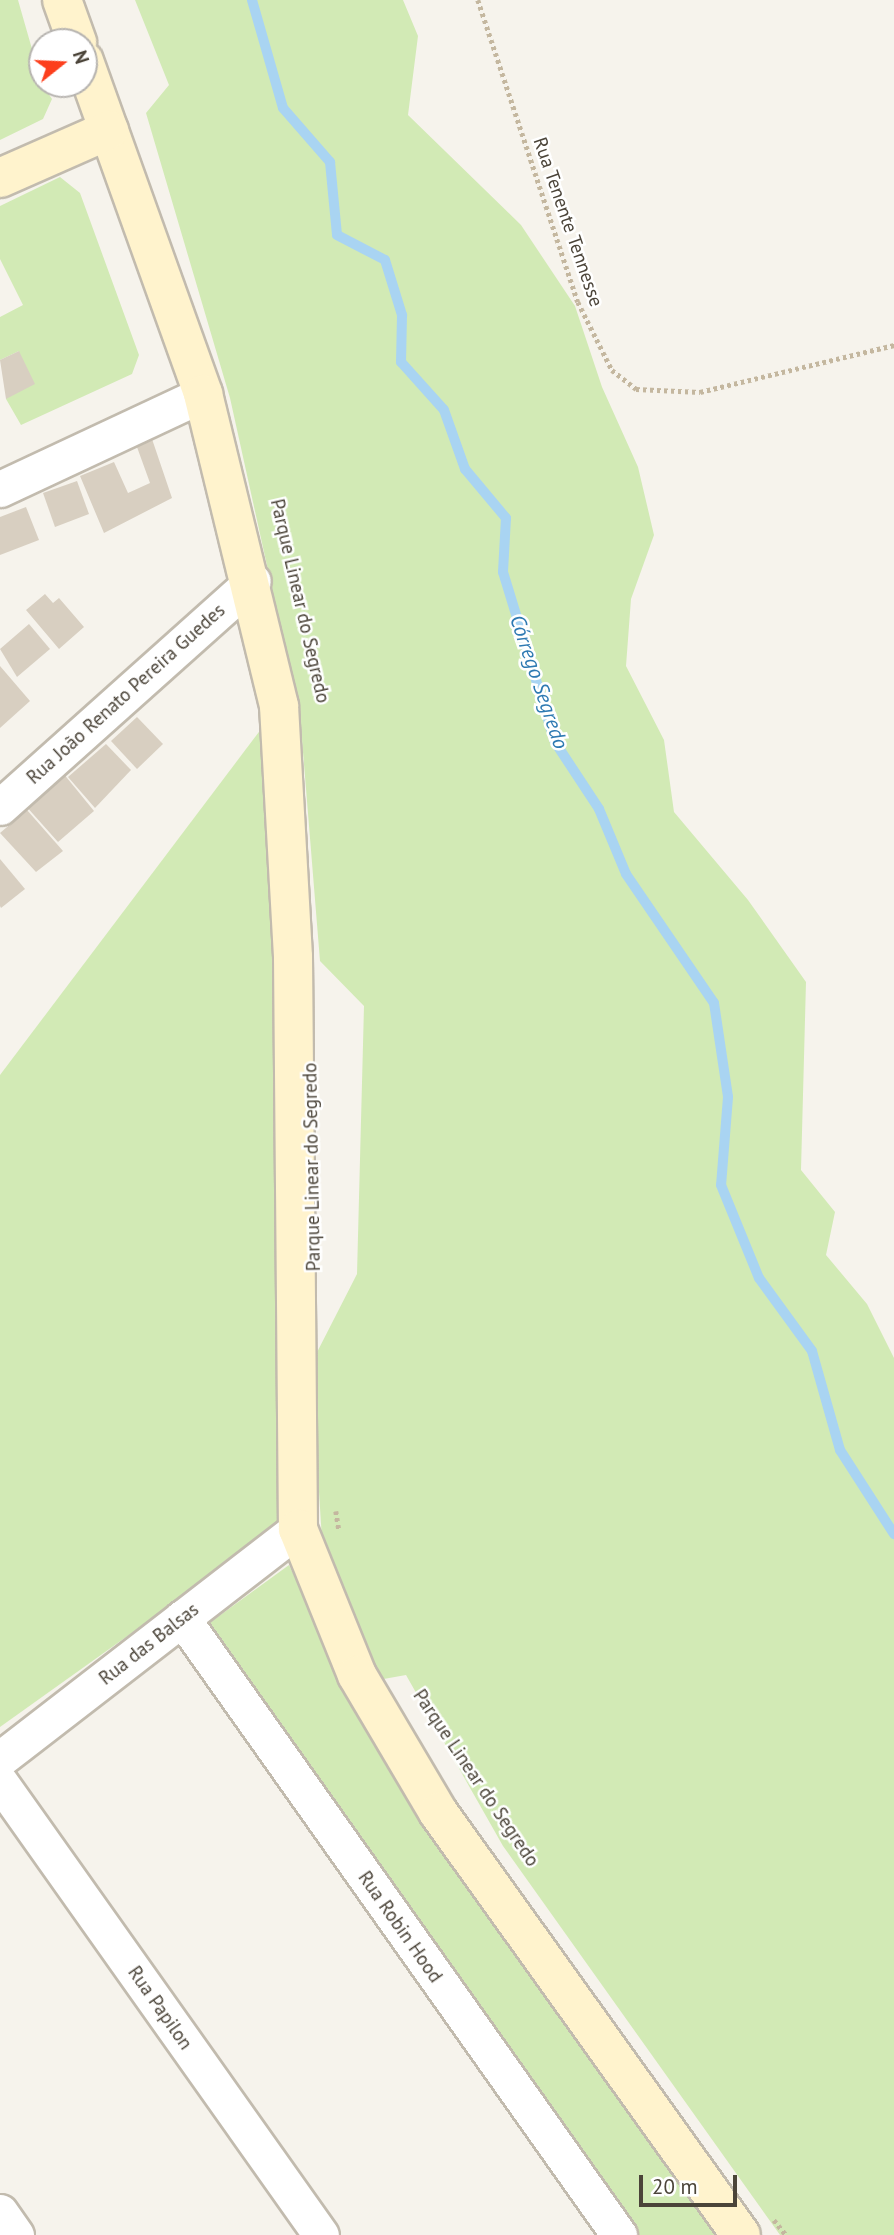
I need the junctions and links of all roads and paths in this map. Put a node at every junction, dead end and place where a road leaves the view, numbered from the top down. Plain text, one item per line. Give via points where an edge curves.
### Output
1 (62, 0) edge
2 (478, 0) edge
3 (72, 28) edge
4 (97, 98) edge
5 (109, 130) junction
6 (0, 178) edge
7 (894, 345) edge
8 (204, 394) junction
9 (0, 489) edge
10 (253, 581) junction
11 (0, 807) edge
12 (335, 1504) dead end
13 (298, 1529) junction
14 (342, 1542) dead end
15 (181, 1618) junction
16 (0, 1759) edge
17 (0, 1782) edge
18 (0, 2212) edge
19 (755, 2225) edge
20 (16, 2235) edge
21 (321, 2235) edge
22 (619, 2235) edge
23 (786, 2235) edge

1 - 3 main road
2 - 7 path, Rua Tenente Tennesse via 578,302 612,370 636,389 700,391
4 - 5 main road
5 - 6 main road
5 - 8 main road
8 - 9 street
8 - 10 main road
10 - 11 street, Rua João Renato Pereira Guedes
10 - 13 main road via 279,706 290,868
12 - 14 path
13 - 15 street, Rua das Balsas
13 - 19 main road via 356,1675 438,1812
15 - 16 street, Rua das Balsas
15 - 22 street, Rua Robin Hood
17 - 21 street, Rua Papilon
18 - 20 street
19 - 23 path

